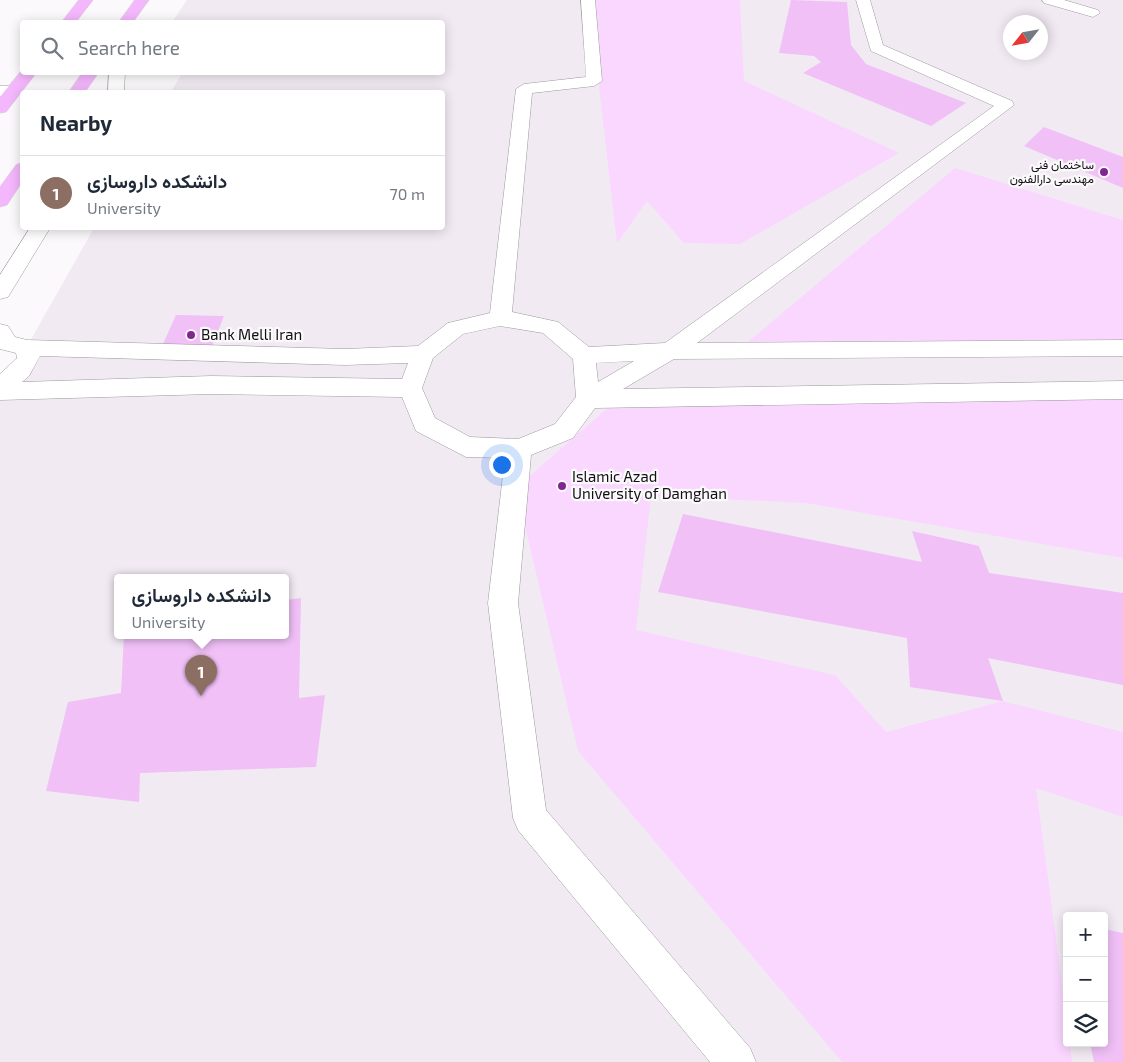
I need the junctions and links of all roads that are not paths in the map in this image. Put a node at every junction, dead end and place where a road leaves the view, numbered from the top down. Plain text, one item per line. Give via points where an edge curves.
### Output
1 (86, 0) edge
2 (142, 0) edge
3 (588, 0) edge
4 (863, 0) edge
5 (1049, 0) edge
6 (1093, 13) dead end
7 (70, 20) edge
8 (127, 20) edge
9 (26, 75) edge
10 (89, 75) edge
11 (117, 75) edge
12 (78, 90) edge
13 (116, 90) edge
14 (7, 91) edge
15 (0, 108) edge
16 (20, 172) edge
17 (0, 200) edge
18 (39, 230) edge
19 (0, 292) edge
20 (500, 318) junction
21 (0, 332) edge
22 (27, 348) junction
23 (1123, 348) edge
24 (670, 351) junction
25 (423, 354) junction
26 (584, 356) junction
27 (0, 386) edge
28 (410, 388) junction
29 (1123, 390) edge
30 (0, 391) edge
31 (588, 399) junction
32 (519, 449) junction
33 (736, 1062) edge

1 - 7 highway
2 - 8 highway
3 - 20 street via 594,81 524,89
4 - 24 street via 876,48 1006,105
5 - 6 street
9 - 14 highway
10 - 12 highway
11 - 13 street
14 - 15 highway
16 - 17 highway
18 - 19 street
20 - 25 street via 456,328
20 - 26 street via 550,327
21 - 22 street via 7,343
22 - 25 street via 345,357
22 - 27 street via 29,359 21,370
23 - 24 street
24 - 26 street
24 - 31 street
25 - 28 street
26 - 31 street
28 - 30 street via 211,385
28 - 32 street via 425,424 466,447
29 - 31 street
31 - 32 street via 564,431
32 - 33 street via 503,604 530,818

